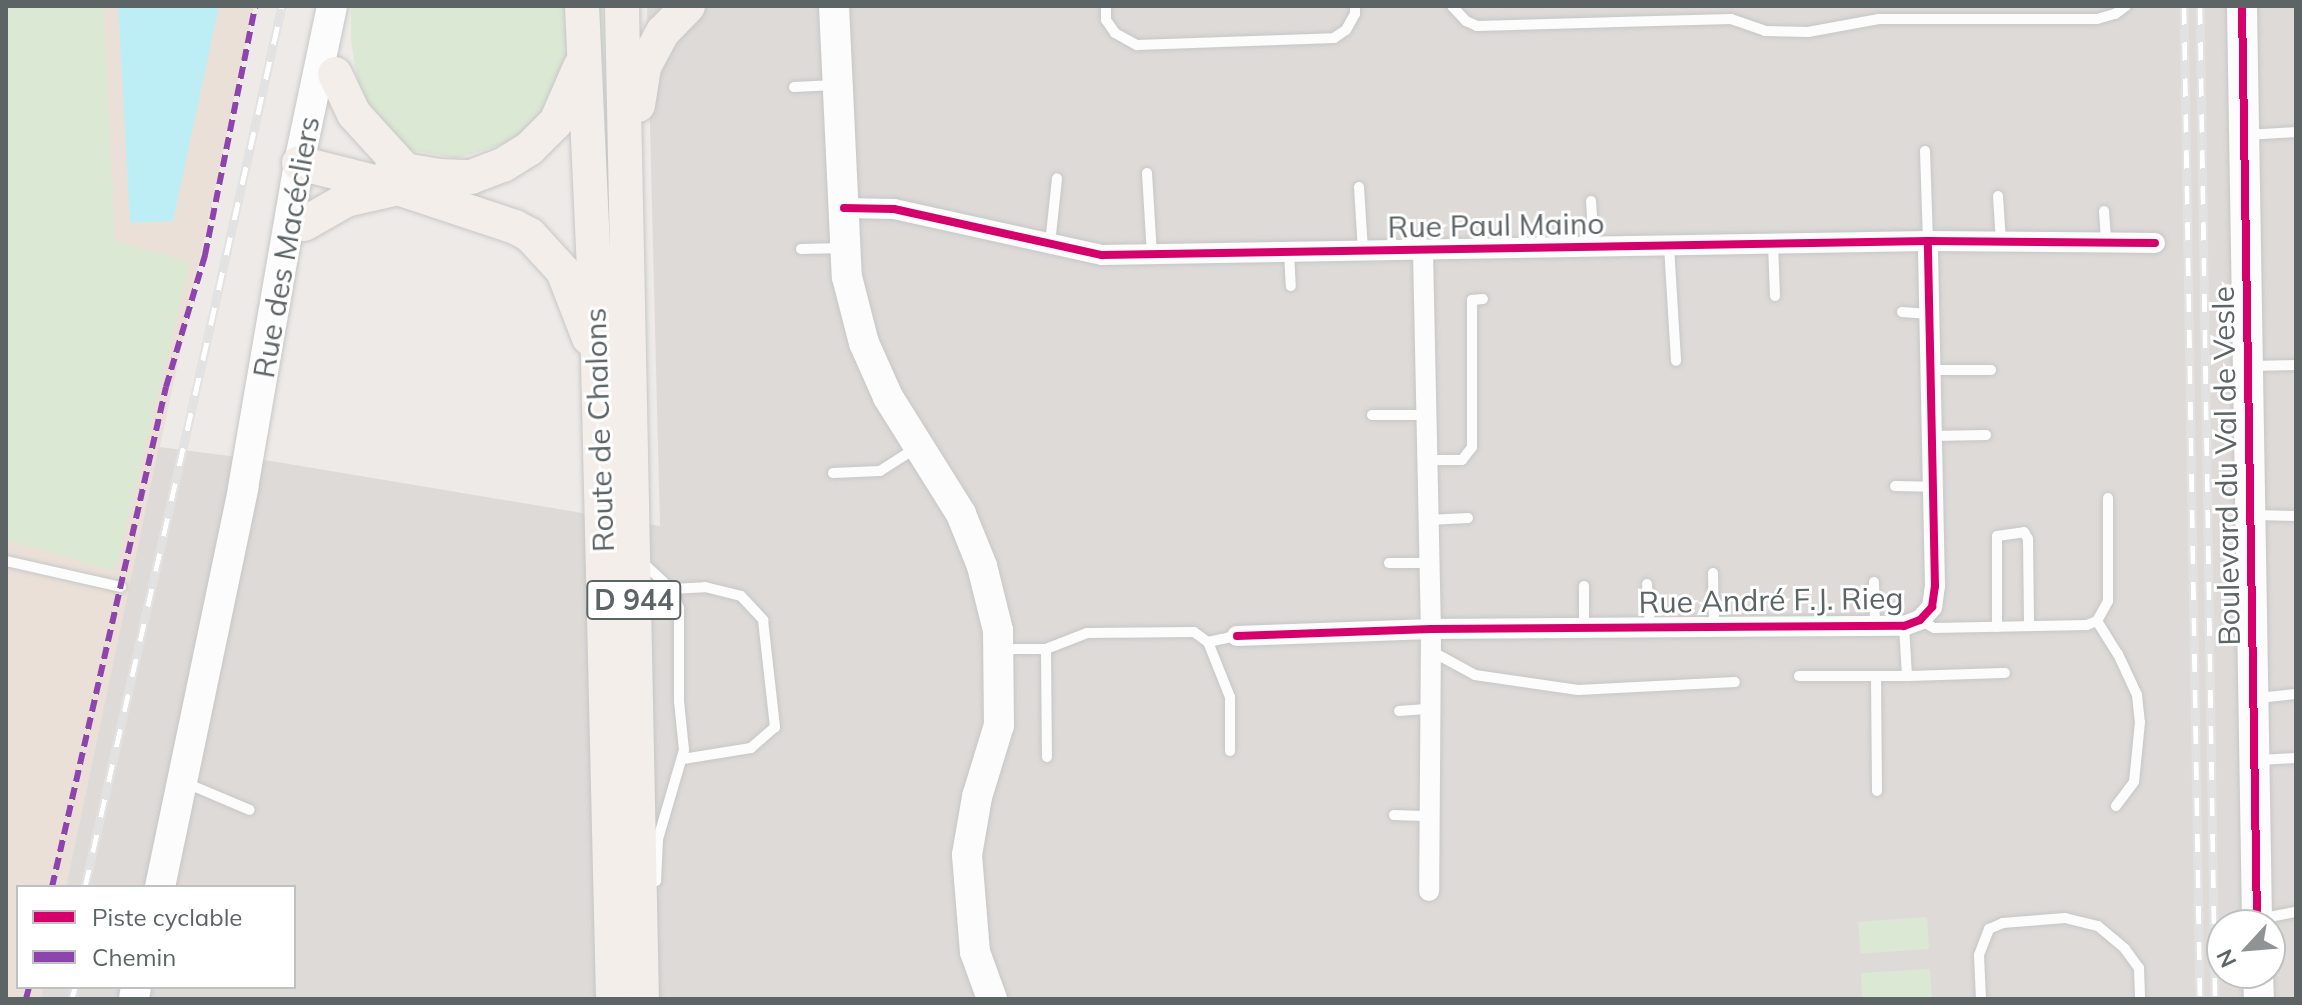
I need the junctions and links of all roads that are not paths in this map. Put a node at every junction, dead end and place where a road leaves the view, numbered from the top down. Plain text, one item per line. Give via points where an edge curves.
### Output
1 (335, 6) edge
2 (582, 6) edge
3 (622, 6) edge
4 (688, 6) edge
5 (834, 6) edge
6 (1106, 6) edge
7 (1355, 6) edge
8 (1452, 6) edge
9 (2126, 6) edge
10 (2242, 6) edge
11 (585, 53) junction
12 (335, 74) junction
13 (840, 85) junction
14 (794, 87) dead end
15 (2296, 132) edge
16 (2244, 135) junction
17 (1925, 151) dead end
18 (310, 157) junction
19 (1147, 173) dead end
20 (1057, 178) dead end
21 (402, 180) junction
22 (1359, 187) dead end
23 (1998, 196) dead end
24 (625, 201) junction
25 (1591, 201) dead end
26 (844, 208) junction
27 (2104, 211) dead end
28 (304, 224) junction
29 (1928, 241) junction
30 (2001, 242) junction
31 (2106, 242) junction
32 (2155, 243) dead end
33 (1050, 244) junction
34 (1773, 244) junction
35 (1669, 246) junction
36 (1594, 247) junction
37 (845, 248) junction
38 (801, 249) dead end
39 (1363, 251) junction
40 (1423, 251) junction
41 (1289, 252) junction
42 (1152, 254) junction
43 (1291, 286) dead end
44 (1775, 296) dead end
45 (1483, 299) dead end
46 (1902, 312) dead end
47 (1930, 314) junction
48 (1676, 361) dead end
49 (598, 362) junction
50 (2296, 365) edge
51 (2248, 366) junction
52 (1931, 370) junction
53 (1991, 370) dead end
54 (1372, 415) dead end
55 (1426, 415) junction
56 (1986, 435) dead end
57 (1933, 436) junction
58 (919, 446) junction
59 (1427, 460) junction
60 (833, 473) dead end
61 (1895, 486) dead end
62 (1934, 487) junction
63 (243, 488) junction
64 (2108, 498) dead end
65 (2251, 515) junction
66 (2296, 516) edge
67 (1468, 518) dead end
68 (1428, 520) junction
69 (633, 554) junction
70 (6, 561) edge
71 (1389, 563) dead end
72 (1429, 563) junction
73 (1713, 573) dead end
74 (1874, 582) dead end
75 (1647, 584) dead end
76 (1584, 586) dead end
77 (121, 587) dead end
78 (671, 589) junction
79 (2097, 621) junction
80 (1912, 623) junction
81 (1875, 625) junction
82 (2029, 626) junction
83 (1650, 627) junction
84 (1714, 627) junction
85 (1997, 627) junction
86 (1584, 628) junction
87 (1431, 629) junction
88 (1237, 636) joint
89 (1208, 642) junction
90 (998, 649) junction
91 (1046, 649) junction
92 (1431, 651) junction
93 (2005, 673) dead end
94 (1799, 676) dead end
95 (1876, 676) junction
96 (1907, 676) junction
97 (1735, 682) dead end
98 (2296, 694) edge
99 (2254, 698) junction
100 (1430, 709) junction
101 (1399, 711) dead end
102 (1230, 751) dead end
103 (1047, 757) dead end
104 (2296, 758) edge
105 (683, 759) junction
106 (2255, 760) junction
107 (185, 782) junction
108 (1877, 791) dead end
109 (2116, 806) dead end
110 (250, 810) dead end
111 (1394, 815) dead end
112 (1430, 816) junction
113 (160, 885) edge
114 (1429, 891) dead end
115 (655, 897) dead end
116 (2257, 909) edge
117 (653, 926) dead end
118 (613, 999) edge
119 (642, 999) edge
120 (649, 999) edge
121 (992, 999) edge
122 (1981, 999) edge
123 (2140, 999) edge

1 - 12 street, Rue des Macécliers
1 - 18 street, Rue des Macécliers
2 - 11 main road, Route de Chalons
3 - 24 main road, Route de Chalons / D 944
4 - 24 main road via 663,32 644,67
5 - 13 street
6 - 7 lane via 1106,20 1115,33 1137,45 1334,38 1346,30
8 - 9 lane via 1477,26 1731,19 1765,31 1808,32 1879,19 2097,19
10 - 16 street, Boulevard du Val de Vesle
11 - 21 main road via 556,122 529,149 471,177
11 - 49 main road, Route de Chalons / D 944
12 - 18 street, Rue des Macécliers
12 - 21 main road via 354,114
13 - 14 lane
13 - 26 street
15 - 16 lane
16 - 51 street, Boulevard du Val de Vesle
17 - 29 lane
18 - 21 main road
18 - 28 street, Rue des Macécliers
18 - 63 street, Rue des Macécliers
19 - 42 lane
20 - 33 lane
21 - 28 main road via 346,200
21 - 49 main road via 530,235 563,271
22 - 39 lane, Rue Paul Maino
23 - 30 lane
24 - 69 main road, Route de Chalons / D 944
25 - 36 lane, Rue Paul Maino
26 - 33 street, Rue Paul Maino via 894,209
26 - 37 street
27 - 31 lane
28 - 63 street, Rue des Macécliers
29 - 30 street, Rue Paul Maino
29 - 34 street, Rue Paul Maino
29 - 47 street, Rue André F.J. Rieg
30 - 31 street, Rue Paul Maino
31 - 32 street, Rue Paul Maino
33 - 42 street, Rue Paul Maino via 1102,255
34 - 35 street, Rue Paul Maino
34 - 44 lane
35 - 36 street, Rue Paul Maino
35 - 48 lane
36 - 40 street, Rue Paul Maino
37 - 38 lane
37 - 58 street via 864,343 888,397
39 - 40 street, Rue Paul Maino
39 - 41 street, Rue Paul Maino
40 - 55 street
41 - 42 street, Rue Paul Maino
41 - 43 lane
45 - 59 lane via 1472,300 1472,447 1462,460
46 - 47 lane
47 - 52 street, Rue André F.J. Rieg
49 - 118 main road, Route de Chalons / D 944
50 - 51 lane, Boulevard du Val de Vesle
51 - 65 street, Boulevard du Val de Vesle
52 - 53 lane
52 - 57 street, Rue André F.J. Rieg
54 - 55 lane
55 - 59 street
56 - 57 lane
57 - 62 street, Rue André F.J. Rieg
58 - 60 lane via 880,471
58 - 90 street via 961,514 982,566
59 - 68 street
61 - 62 lane
62 - 80 street, Rue André F.J. Rieg via 1932,607
63 - 107 street, Rue des Macécliers
64 - 79 lane via 2108,601
65 - 66 lane, Boulevard du Val de Vesle
65 - 99 street, Boulevard du Val de Vesle
67 - 68 lane
68 - 72 street
69 - 78 lane
69 - 119 main road, Route de Chalons / D 944
70 - 77 lane
71 - 72 lane
72 - 87 street
73 - 84 lane, Rue André F.J. Rieg
74 - 81 lane, Rue André F.J. Rieg
75 - 83 lane, Rue André F.J. Rieg
76 - 86 lane
78 - 105 lane via 679,608
78 - 105 lane via 705,587 741,596 763,620 775,727 751,748
79 - 82 lane
79 - 109 lane via 2137,695 2140,722 2134,782
80 - 81 street, Rue André F.J. Rieg
80 - 85 lane
80 - 96 lane
81 - 84 street, Rue André F.J. Rieg
82 - 85 lane
82 - 85 lane via 2024,532 1997,536
83 - 84 street, Rue André F.J. Rieg
83 - 86 street, Rue André F.J. Rieg
86 - 87 street, Rue André F.J. Rieg
87 - 88 street, Rue André F.J. Rieg
87 - 92 street
88 - 89 lane
89 - 91 lane via 1194,632 1087,633
89 - 102 lane via 1230,697
90 - 91 lane
90 - 121 street via 999,725 977,797 967,855 975,952
91 - 103 lane
92 - 97 lane via 1475,675 1578,690
92 - 100 street
93 - 96 lane
94 - 95 lane
95 - 96 lane
95 - 108 lane
98 - 99 lane
99 - 106 street, Boulevard du Val de Vesle
100 - 101 lane
100 - 112 street
104 - 106 lane
105 - 115 lane via 658,839
106 - 116 street, Boulevard du Val de Vesle
107 - 110 lane
107 - 113 street, Rue des Macécliers
111 - 112 lane
112 - 114 street
117 - 120 lane
122 - 123 lane via 1979,955 1989,929 2065,918 2098,926 2125,949 2139,968

